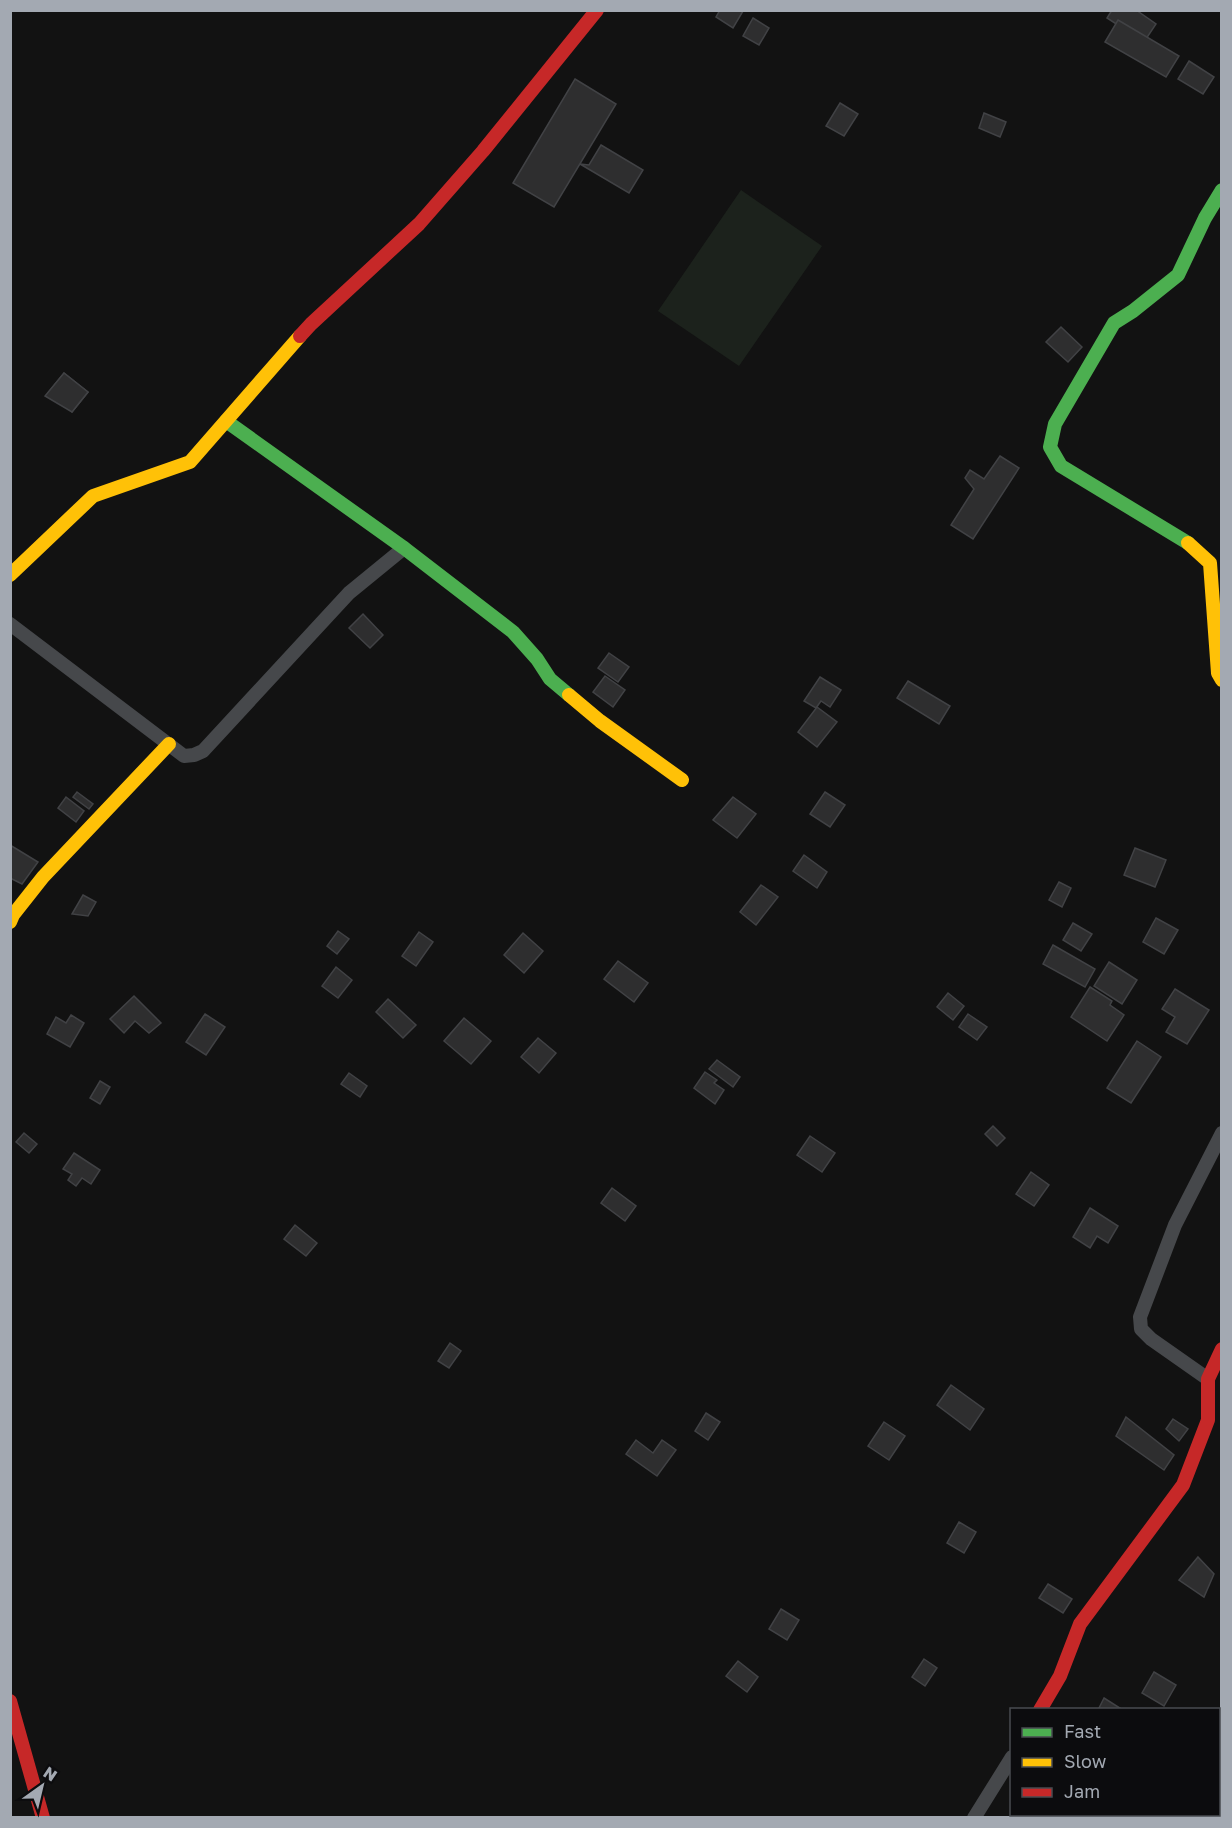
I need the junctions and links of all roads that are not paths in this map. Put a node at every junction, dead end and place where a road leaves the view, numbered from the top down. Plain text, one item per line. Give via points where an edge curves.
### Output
1 (597, 10) edge
2 (1221, 190) edge
3 (226, 421) junction
4 (404, 548) junction
5 (10, 575) edge
6 (10, 624) edge
7 (1221, 680) edge
8 (169, 744) junction
9 (682, 780) dead end
10 (10, 922) edge
11 (1221, 1133) edge
12 (1221, 1349) edge
13 (1208, 1379) junction
14 (10, 1701) edge
15 (1041, 1708) edge
16 (1010, 1759) edge
17 (43, 1818) edge
18 (974, 1818) edge

1 - 3 main road via 419,224 311,324
2 - 7 main road via 1178,275 1114,323 1054,424 1050,447 1060,466 1184,540 1210,563
3 - 4 main road
3 - 5 main road via 190,462 93,496
4 - 8 street via 349,592 203,751 184,756
4 - 9 main road via 513,632 550,680
6 - 8 street
8 - 10 main road via 43,877
11 - 13 street via 1175,1225 1140,1317 1141,1329 1151,1339
12 - 13 main road
13 - 15 main road via 1208,1420 1183,1485 1080,1624 1060,1676
14 - 17 main road
16 - 18 street

